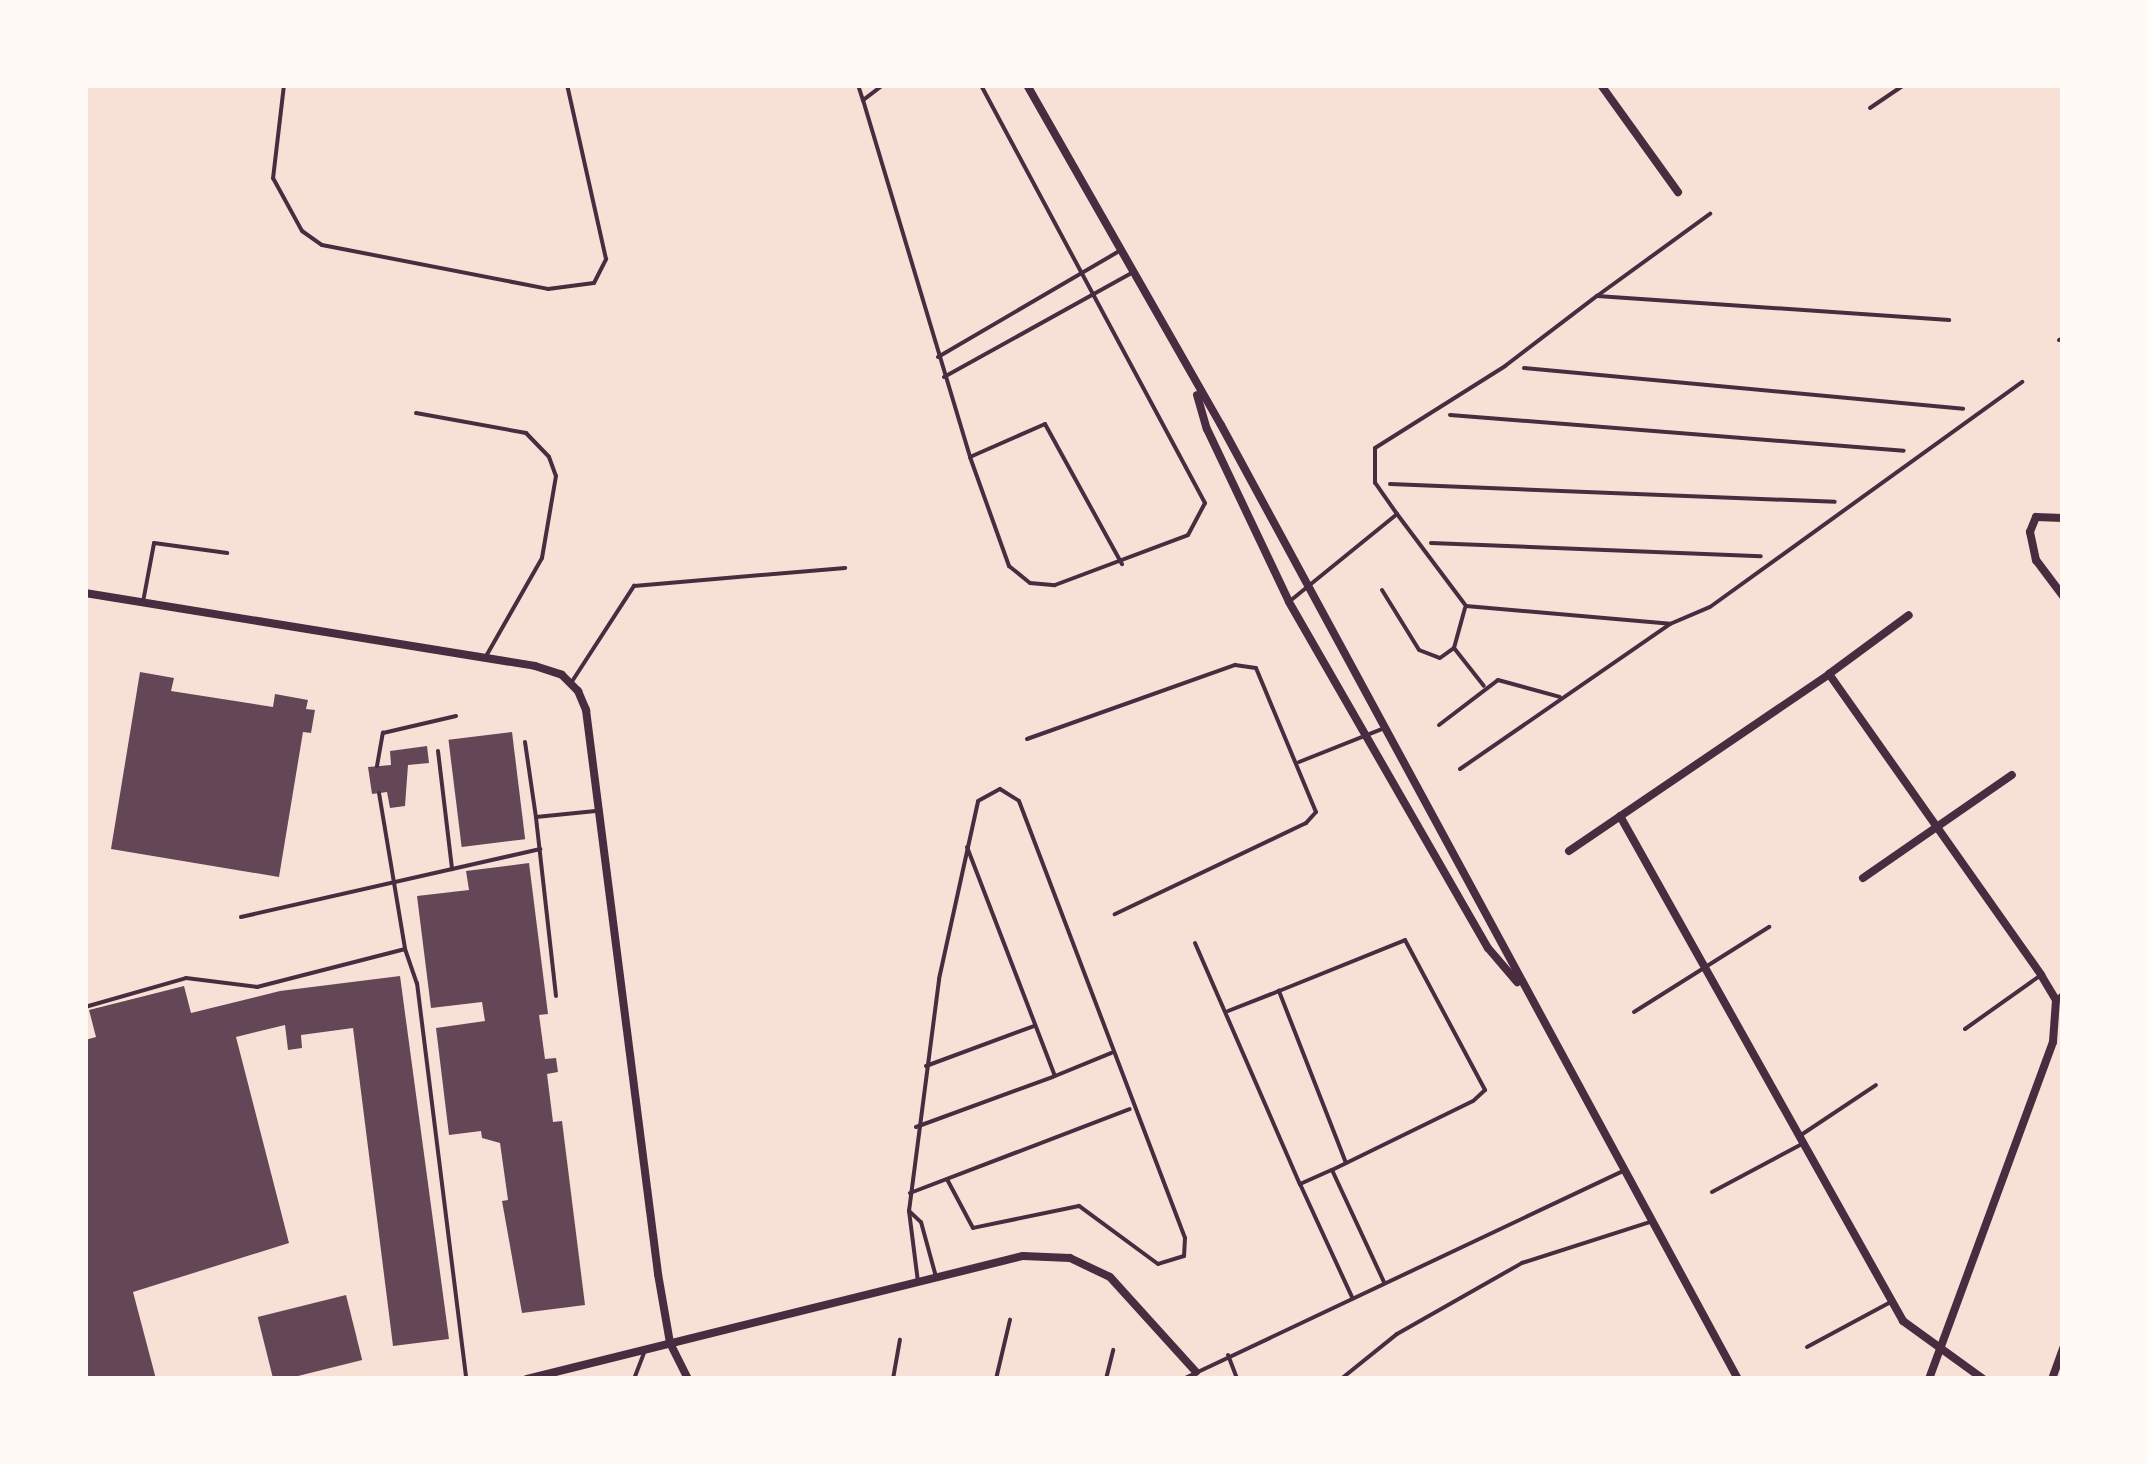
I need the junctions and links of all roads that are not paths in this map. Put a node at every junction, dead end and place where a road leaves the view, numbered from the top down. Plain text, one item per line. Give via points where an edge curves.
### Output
1 (284, 85) edge
2 (567, 85) edge
3 (858, 85) edge
4 (883, 85) edge
5 (981, 85) edge
6 (1026, 85) edge
7 (1601, 85) edge
8 (1904, 85) edge
9 (863, 100) junction
10 (1870, 108) dead end
11 (1678, 192) dead end
12 (1710, 214) dead end
13 (1118, 252) junction
14 (1083, 271) junction
15 (1132, 274) junction
16 (1096, 296) junction
17 (1597, 296) junction
18 (1949, 320) dead end
19 (938, 356) junction
20 (944, 377) junction
21 (2022, 382) dead end
22 (1196, 390) junction
23 (416, 412) dead end
24 (970, 458) junction
25 (1397, 514) junction
26 (2063, 518) edge
27 (227, 553) dead end
28 (1122, 564) junction
29 (845, 568) dead end
30 (1382, 590) dead end
31 (1309, 592) junction
32 (85, 593) edge
33 (2063, 596) edge
34 (144, 602) junction
35 (1289, 602) junction
36 (1466, 606) junction
37 (1909, 615) dead end
38 (1670, 624) junction
39 (1454, 648) junction
40 (485, 658) junction
41 (1829, 674) junction
42 (571, 683) junction
43 (1484, 686) junction
44 (1562, 698) junction
45 (456, 716) dead end
46 (1439, 725) dead end
47 (1382, 729) junction
48 (1366, 737) junction
49 (1027, 739) dead end
50 (525, 742) dead end
51 (438, 751) dead end
52 (1299, 762) junction
53 (376, 766) dead end
54 (1460, 769) dead end
55 (2012, 775) dead end
56 (380, 793) dead end
57 (600, 810) junction
58 (1620, 816) junction
59 (536, 818) junction
60 (1937, 825) junction
61 (967, 847) junction
62 (540, 850) junction
63 (1568, 852) dead end
64 (452, 869) junction
65 (1863, 878) dead end
66 (394, 885) junction
67 (1114, 914) dead end
68 (241, 917) dead end
69 (1769, 927) dead end
70 (1195, 942) dead end
71 (405, 949) junction
72 (1706, 970) junction
73 (2041, 975) junction
74 (1279, 991) junction
75 (1524, 991) junction
76 (556, 996) dead end
77 (2060, 996) edge
78 (85, 1007) edge
79 (1228, 1011) junction
80 (1634, 1012) dead end
81 (1036, 1026) junction
82 (1965, 1029) dead end
83 (1111, 1053) junction
84 (926, 1066) junction
85 (1054, 1076) junction
86 (1876, 1085) dead end
87 (1131, 1108) junction
88 (916, 1127) junction
89 (1800, 1140) junction
90 (1346, 1162) junction
91 (1332, 1170) junction
92 (1623, 1171) junction
93 (947, 1179) junction
94 (1300, 1184) junction
95 (1712, 1192) dead end
96 (910, 1194) junction
97 (909, 1211) junction
98 (1651, 1222) junction
99 (936, 1277) junction
100 (918, 1282) junction
101 (1384, 1282) junction
102 (1352, 1297) junction
103 (1891, 1302) junction
104 (1010, 1320) dead end
105 (900, 1340) dead end
106 (670, 1342) junction
107 (1807, 1347) dead end
108 (2063, 1348) edge
109 (646, 1349) junction
110 (1113, 1350) dead end
111 (1940, 1354) junction
112 (1228, 1356) junction
113 (1196, 1372) junction
114 (466, 1379) edge
115 (527, 1379) edge
116 (634, 1379) edge
117 (688, 1379) edge
118 (893, 1379) edge
119 (996, 1379) edge
120 (1106, 1379) edge
121 (1183, 1379) edge
122 (1238, 1379) edge
123 (1342, 1379) edge
124 (1738, 1379) edge
125 (1929, 1379) edge
126 (1983, 1379) edge
127 (2052, 1379) edge

1 - 2 lane via 272,178 302,231 322,244 548,290 594,283 606,258
3 - 9 lane
4 - 9 lane
5 - 14 lane
6 - 13 street
7 - 11 street
8 - 10 lane
9 - 19 lane
12 - 17 lane
13 - 14 lane
13 - 15 street
14 - 16 lane
14 - 19 lane
15 - 16 lane
15 - 22 street
16 - 20 lane
16 - 28 lane via 1205,503 1188,535
17 - 18 lane
17 - 25 lane via 1504,366 1375,448 1375,484
19 - 20 lane
20 - 24 lane
21 - 38 lane via 1710,606
22 - 31 street
22 - 35 street via 1206,429
23 - 40 lane via 526,432 556,476 542,558
24 - 28 lane via 1018,578 1055,585
24 - 28 lane via 1045,424
25 - 31 lane
25 - 36 lane
26 - 33 street via 2036,517 2030,532 2036,560
27 - 34 lane via 154,544
29 - 42 lane via 634,586
30 - 39 lane via 1429,658
31 - 35 lane
31 - 47 street
32 - 34 street
34 - 40 street
35 - 48 street
36 - 38 lane
36 - 39 lane
37 - 41 street
38 - 44 lane
39 - 43 lane
40 - 42 street via 534,666
41 - 58 street
41 - 60 street
42 - 57 street via 586,710
43 - 44 lane via 1520,681
43 - 46 lane
44 - 54 lane
45 - 53 lane via 383,733
47 - 48 lane
47 - 75 street
48 - 52 lane
48 - 75 street via 1488,948
49 - 52 lane via 1247,664 1256,668
50 - 59 lane
51 - 64 lane
52 - 67 lane via 1316,801 1306,823
55 - 60 street
56 - 66 lane
57 - 59 lane
57 - 106 street
58 - 63 street
58 - 72 street
59 - 62 lane
60 - 65 street
60 - 73 street
61 - 81 lane
61 - 83 lane via 986,792 1000,790 1019,800
61 - 84 lane
62 - 64 lane
62 - 76 lane
64 - 66 lane
66 - 68 lane
66 - 71 lane
69 - 72 lane
70 - 79 lane
71 - 78 lane via 257,988 186,978
71 - 114 lane via 417,983
72 - 80 lane
72 - 89 street
73 - 77 street
73 - 82 lane
74 - 79 lane
74 - 90 lane
74 - 90 lane via 1405,940 1484,1084 1473,1102
75 - 92 street
77 - 111 street via 2046,1064
79 - 94 lane
81 - 84 lane
81 - 85 lane
83 - 85 lane
83 - 87 lane
84 - 88 lane
85 - 88 lane
86 - 89 lane
87 - 93 lane
87 - 93 lane via 1185,1238 1184,1256 1171,1263 1136,1252 1096,1213 1078,1206 972,1228
88 - 96 lane
89 - 95 lane
89 - 103 street
90 - 91 lane
91 - 94 lane
91 - 101 lane
92 - 98 street
92 - 101 lane
93 - 96 lane
94 - 102 lane
96 - 97 lane
97 - 99 lane via 921,1222
97 - 100 lane
98 - 123 lane via 1522,1263 1397,1334
98 - 124 street
99 - 100 street
99 - 113 street via 1024,1256 1070,1258 1123,1288
100 - 106 street
101 - 102 lane
102 - 112 lane
103 - 107 lane
103 - 111 street
104 - 119 lane
105 - 118 lane
106 - 109 street
106 - 117 street
108 - 127 street
109 - 115 street
109 - 116 lane
110 - 120 lane
111 - 125 street
111 - 126 street
112 - 113 lane
112 - 122 lane
113 - 121 lane

